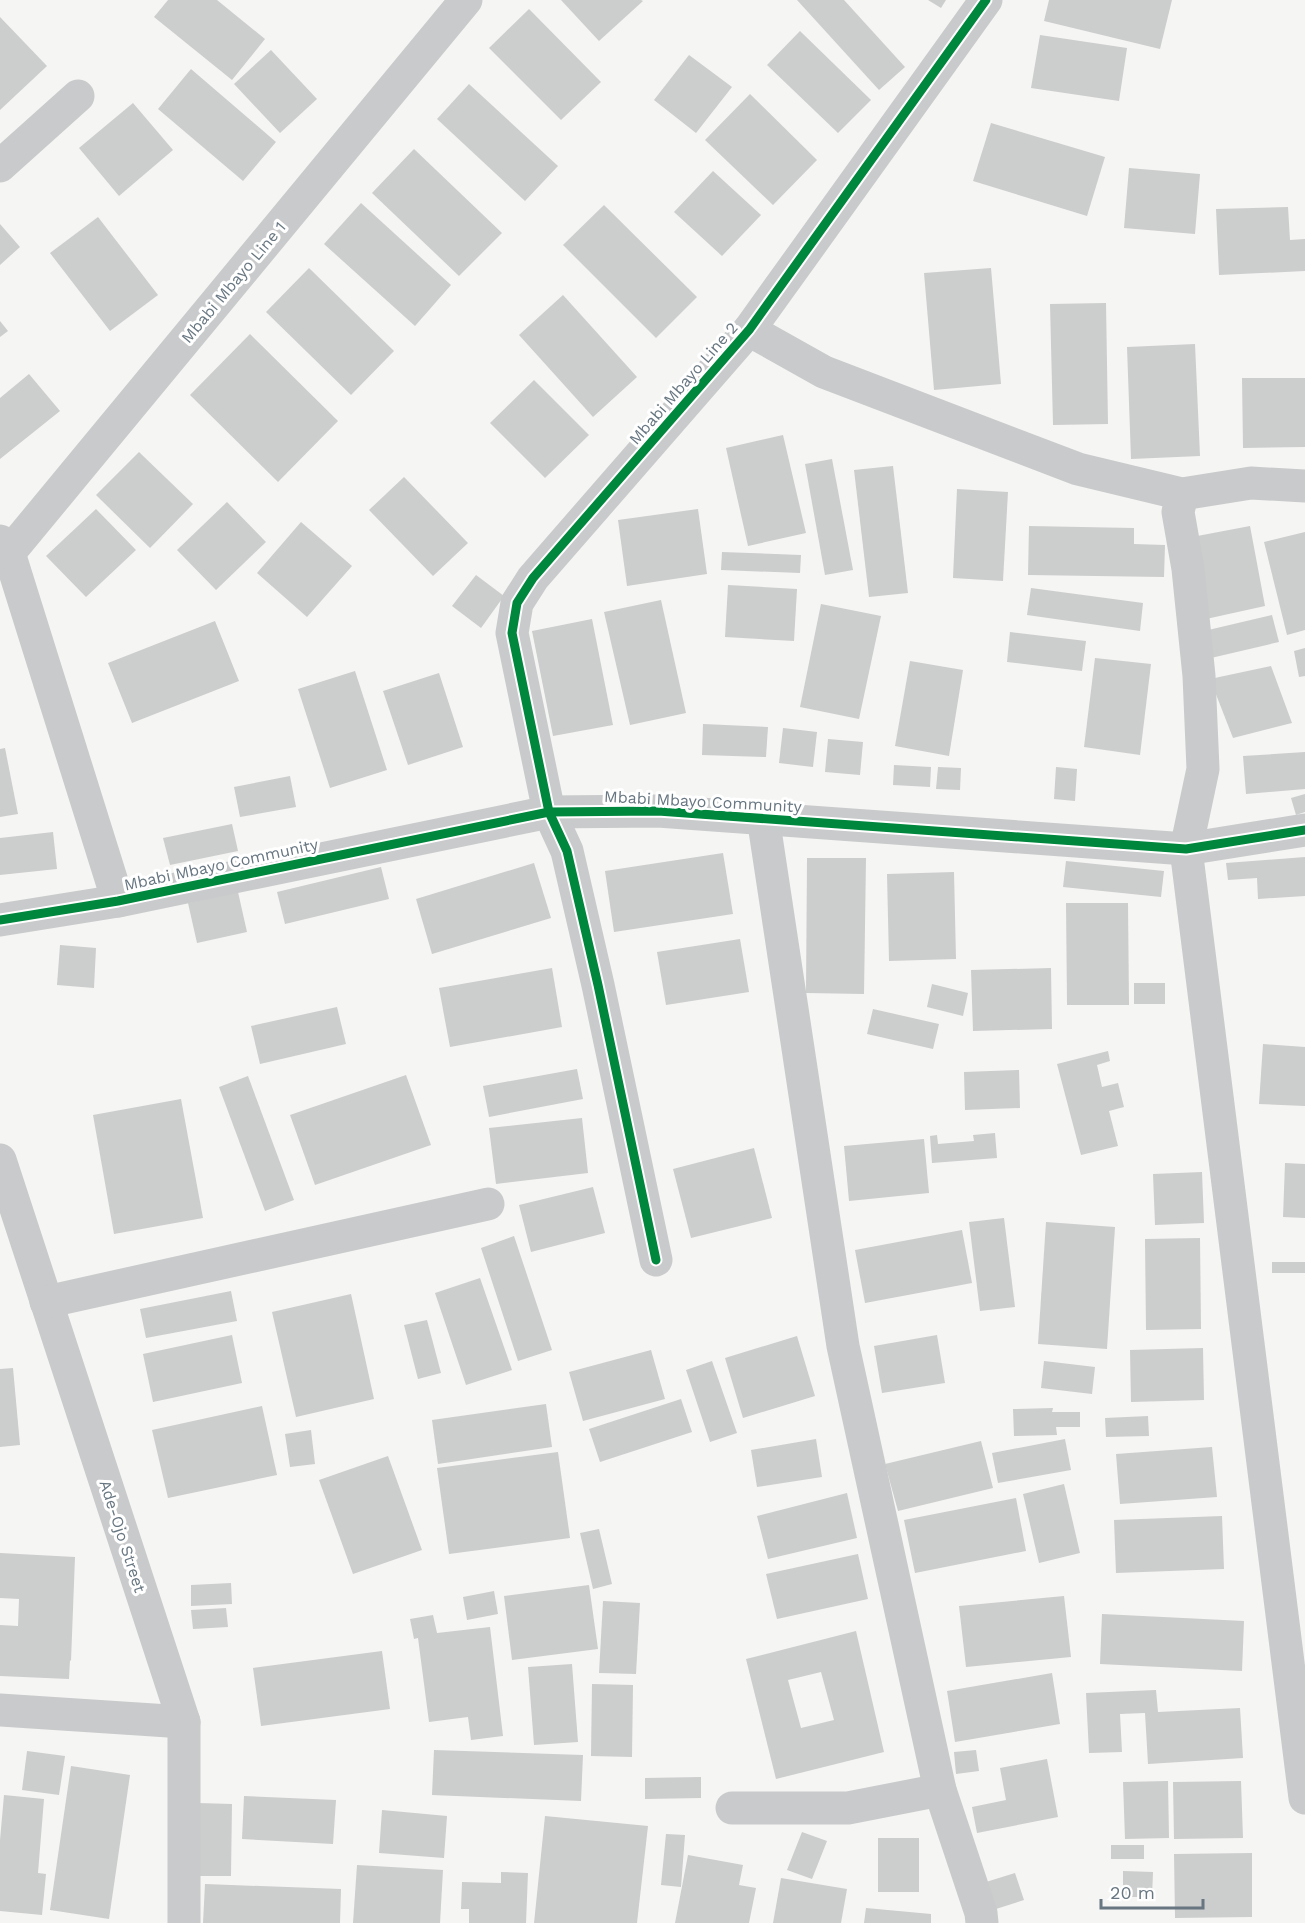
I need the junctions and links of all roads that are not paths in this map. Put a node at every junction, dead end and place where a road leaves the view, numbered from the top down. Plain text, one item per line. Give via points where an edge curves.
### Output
1 (466, 0) edge
2 (986, 0) edge
3 (78, 96) dead end
4 (0, 166) edge
5 (749, 330) junction
6 (1305, 486) edge
7 (1182, 494) junction
8 (5, 547) edge
9 (549, 812) junction
10 (763, 817) junction
11 (1305, 830) edge
12 (1186, 849) junction
13 (118, 901) junction
14 (0, 920) edge
15 (0, 1160) edge
16 (488, 1204) dead end
17 (656, 1260) dead end
18 (46, 1302) junction
19 (0, 1710) edge
20 (184, 1722) junction
21 (940, 1790) junction
22 (1305, 1798) edge
23 (732, 1808) dead end
24 (184, 1923) edge
25 (982, 1923) edge

1 - 8 street, Mbabi Mbayo Line 1
2 - 5 street, Mbabi Mbayo Line 2
3 - 4 street
5 - 7 street via 824,372 1078,470
5 - 9 street, Mbabi Mbayo Line 2 via 533,578 517,603 512,633
6 - 7 street via 1251,483
7 - 12 street via 1178,512 1199,676 1203,769
8 - 13 street, Mbabi Mbayo Community
9 - 10 street, Mbabi Mbayo Community via 658,811
9 - 13 street, Mbabi Mbayo Community
9 - 17 street, Mbabi Mbayo Line 2 via 570,862
10 - 12 street, Mbabi Mbayo Community
10 - 21 street via 843,1346
11 - 12 street, Mbabi Mbayo Community
12 - 22 street
13 - 14 street, Mbabi Mbayo Community
15 - 18 street, Ade-Ojo Street
16 - 18 street
18 - 20 street, Ade-Ojo Street
19 - 20 street
20 - 24 street, Ade-Ojo Street
21 - 23 street via 848,1808
21 - 25 street

